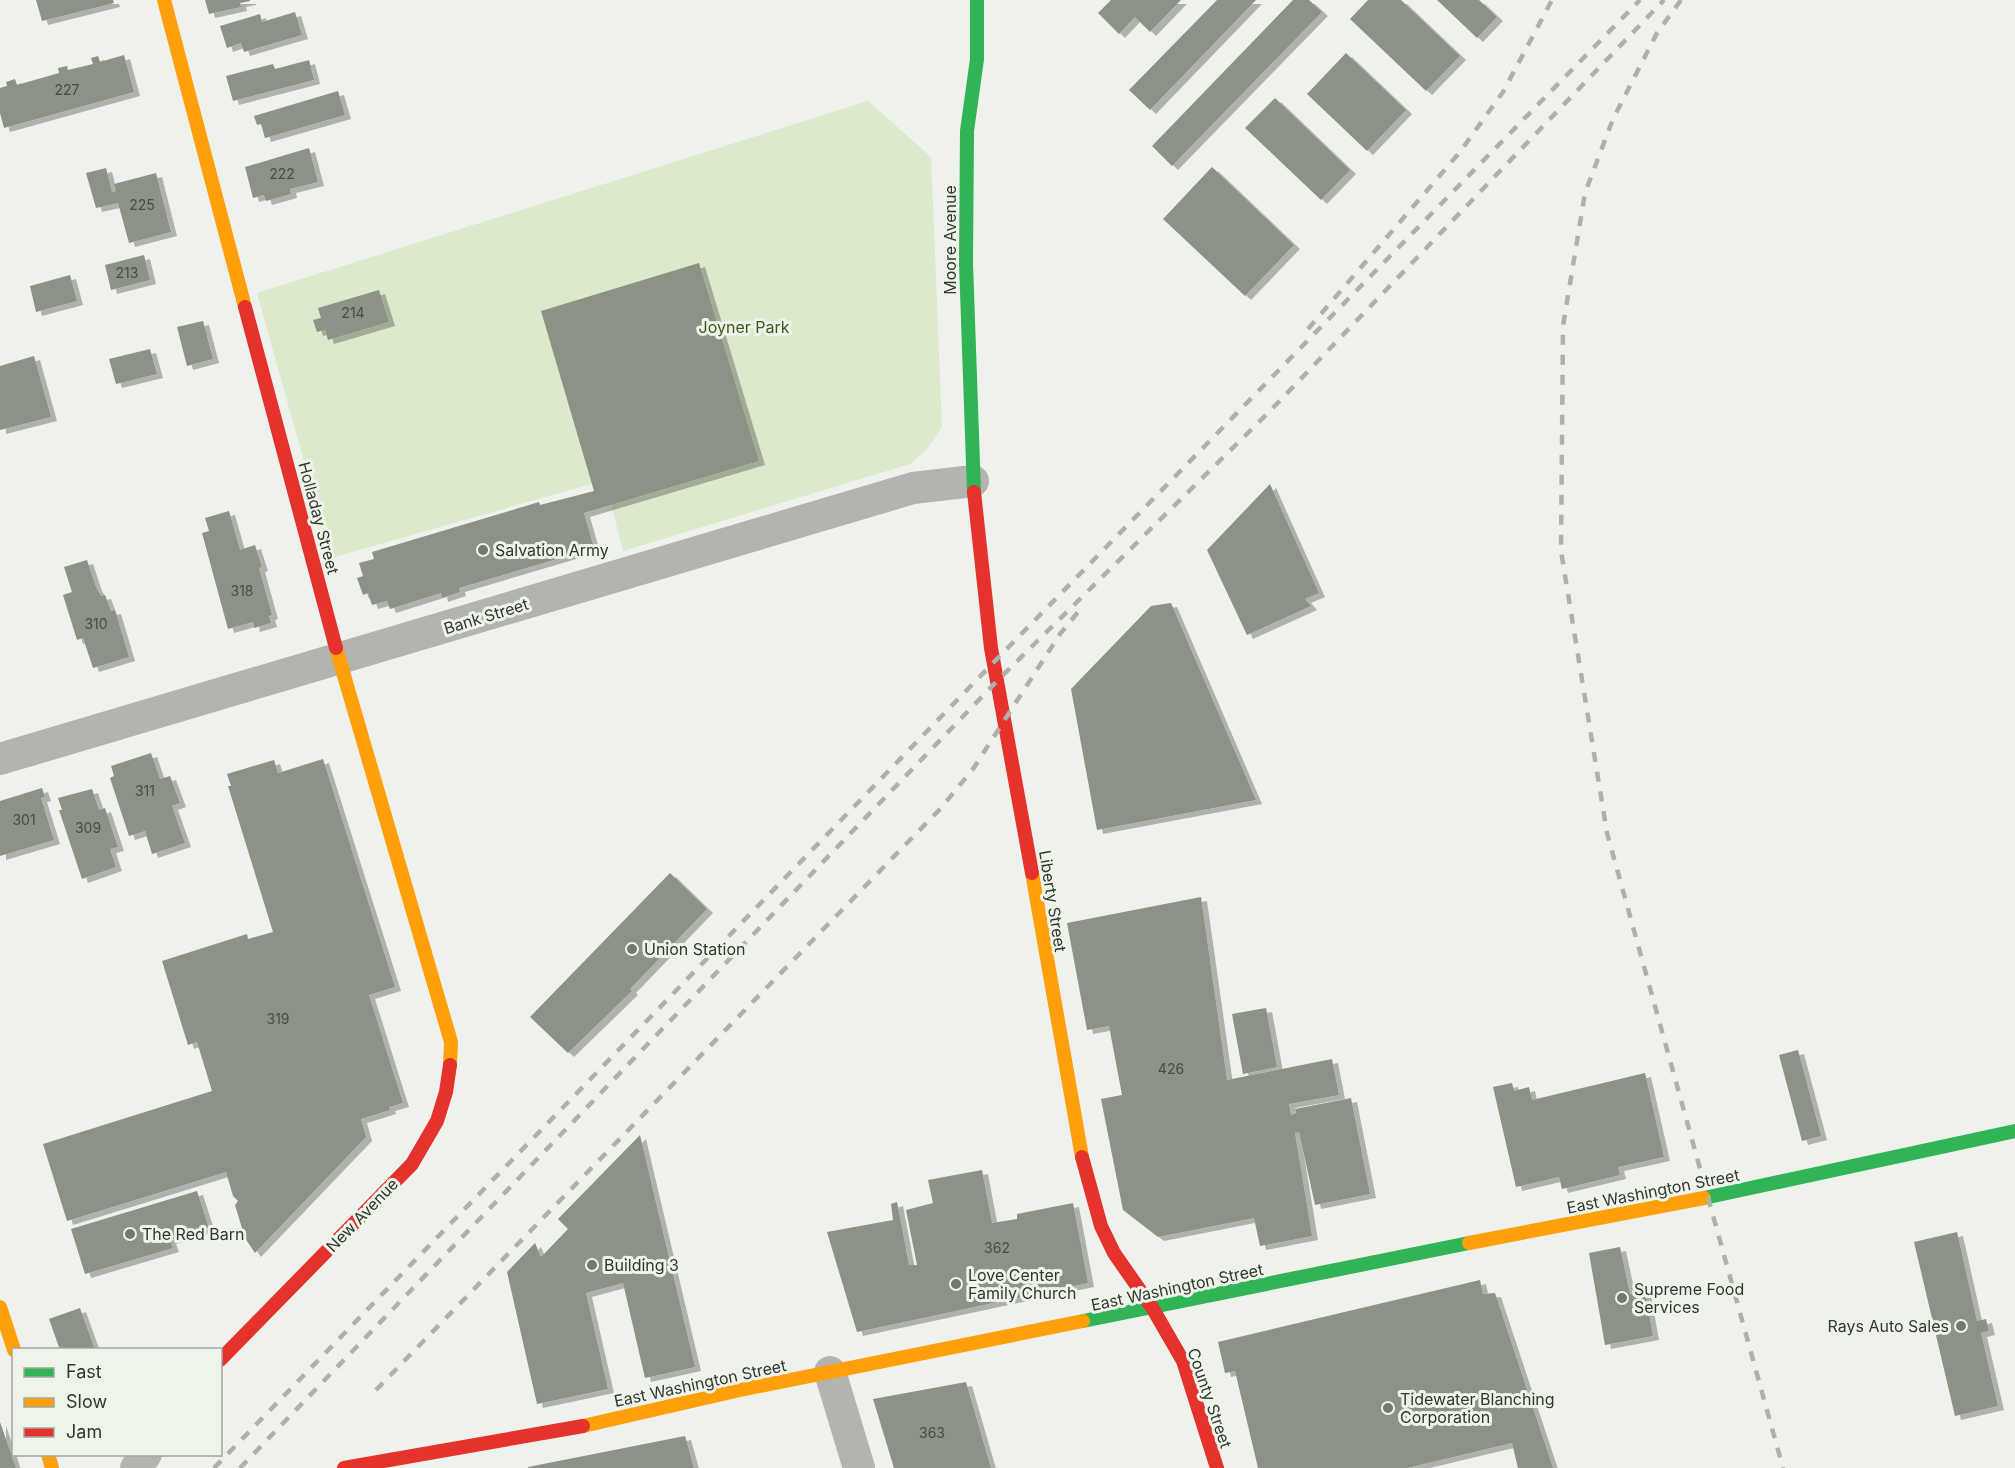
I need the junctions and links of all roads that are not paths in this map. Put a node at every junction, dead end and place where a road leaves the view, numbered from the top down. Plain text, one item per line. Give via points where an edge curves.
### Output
1 (164, 0) edge
2 (977, 0) edge
3 (973, 481) junction
4 (339, 660) junction
5 (0, 759) edge
6 (451, 1042) joint
7 (2015, 1131) edge
8 (0, 1307) edge
9 (1153, 1309) junction
10 (13, 1348) edge
11 (222, 1358) edge
12 (830, 1372) junction
13 (145, 1456) edge
14 (395, 1463) edge
15 (136, 1468) edge
16 (344, 1468) edge
17 (859, 1468) edge
18 (1217, 1468) edge

1 - 4 street, Holladay Street
2 - 3 street, Moore Avenue via 977,59 968,131 966,263
3 - 4 street, Bank Street via 913,488
3 - 9 street, Liberty Street via 991,648 1087,1182 1114,1253
4 - 5 street, Bank Street
4 - 6 street, Holladay Street
6 - 11 street, New Avenue via 451,1075 444,1107 431,1138 412,1164
7 - 9 street, East Washington Street via 1706,1198
8 - 10 street
9 - 12 street, East Washington Street
9 - 18 street, County Street via 1183,1361
12 - 14 street, East Washington Street
12 - 17 street
13 - 15 street
14 - 16 street, East Washington Street

